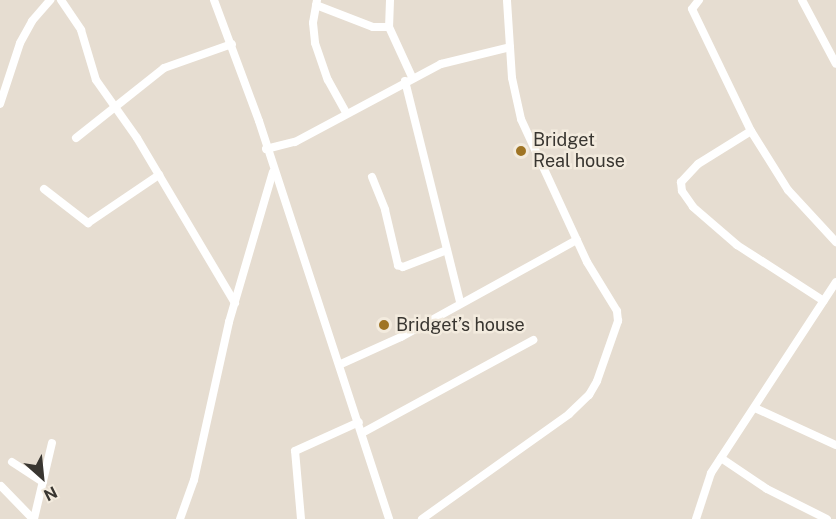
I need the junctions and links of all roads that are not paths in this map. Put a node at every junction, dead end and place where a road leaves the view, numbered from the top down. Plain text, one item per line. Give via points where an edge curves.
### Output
1 (50, 0) edge
2 (61, 0) edge
3 (214, 0) edge
4 (390, 0) edge
5 (507, 0) edge
6 (699, 0) edge
7 (802, 0) edge
8 (317, 2) edge
9 (389, 27) junction
10 (232, 44) junction
11 (510, 47) junction
12 (836, 64) edge
13 (409, 79) junction
14 (0, 104) edge
15 (117, 109) junction
16 (346, 113) junction
17 (751, 131) junction
18 (76, 138) dead end
19 (266, 149) junction
20 (273, 171) junction
21 (159, 175) junction
22 (372, 177) dead end
23 (44, 189) dead end
24 (577, 240) junction
25 (836, 243) edge
26 (447, 250) junction
27 (835, 285) edge
28 (824, 301) junction
29 (460, 302) junction
30 (235, 303) junction
31 (532, 340) dead end
32 (340, 364) junction
33 (755, 408) junction
34 (359, 422) junction
35 (362, 433) junction
36 (52, 442) dead end
37 (836, 445) edge
38 (721, 458) junction
39 (12, 462) dead end
40 (43, 482) junction
41 (1, 486) edge
42 (184, 517) edge
43 (34, 519) edge
44 (301, 519) edge
45 (389, 519) edge
46 (422, 519) edge
47 (696, 519) edge
48 (826, 519) edge

1 - 14 street via 20,43
2 - 15 street via 81,30 96,80
3 - 10 street
4 - 9 street
5 - 11 street
6 - 17 street via 692,9
7 - 12 street
8 - 9 street via 373,27
8 - 16 street via 315,43 328,80
9 - 13 street
10 - 15 street via 164,69
10 - 19 street
11 - 13 street via 462,58
11 - 24 street via 521,119
13 - 16 street
13 - 26 street
15 - 18 street
15 - 21 street
16 - 19 street via 295,142
17 - 25 street via 788,190
17 - 28 street via 698,164 681,182 682,190 693,207 737,245
19 - 20 street
20 - 30 street
20 - 32 street
21 - 23 street via 88,223
21 - 30 street
22 - 26 street via 385,210 398,266
24 - 29 street
24 - 46 street via 618,316 597,381 569,414
26 - 29 street
27 - 28 street
28 - 33 street
29 - 32 street via 401,337
30 - 42 street
31 - 35 street
32 - 34 street
33 - 37 street
33 - 38 street
34 - 35 street
34 - 44 street via 294,451
35 - 45 street
36 - 40 street
38 - 47 street via 705,485
38 - 48 street via 767,489
39 - 40 street
40 - 43 street
41 - 43 street

